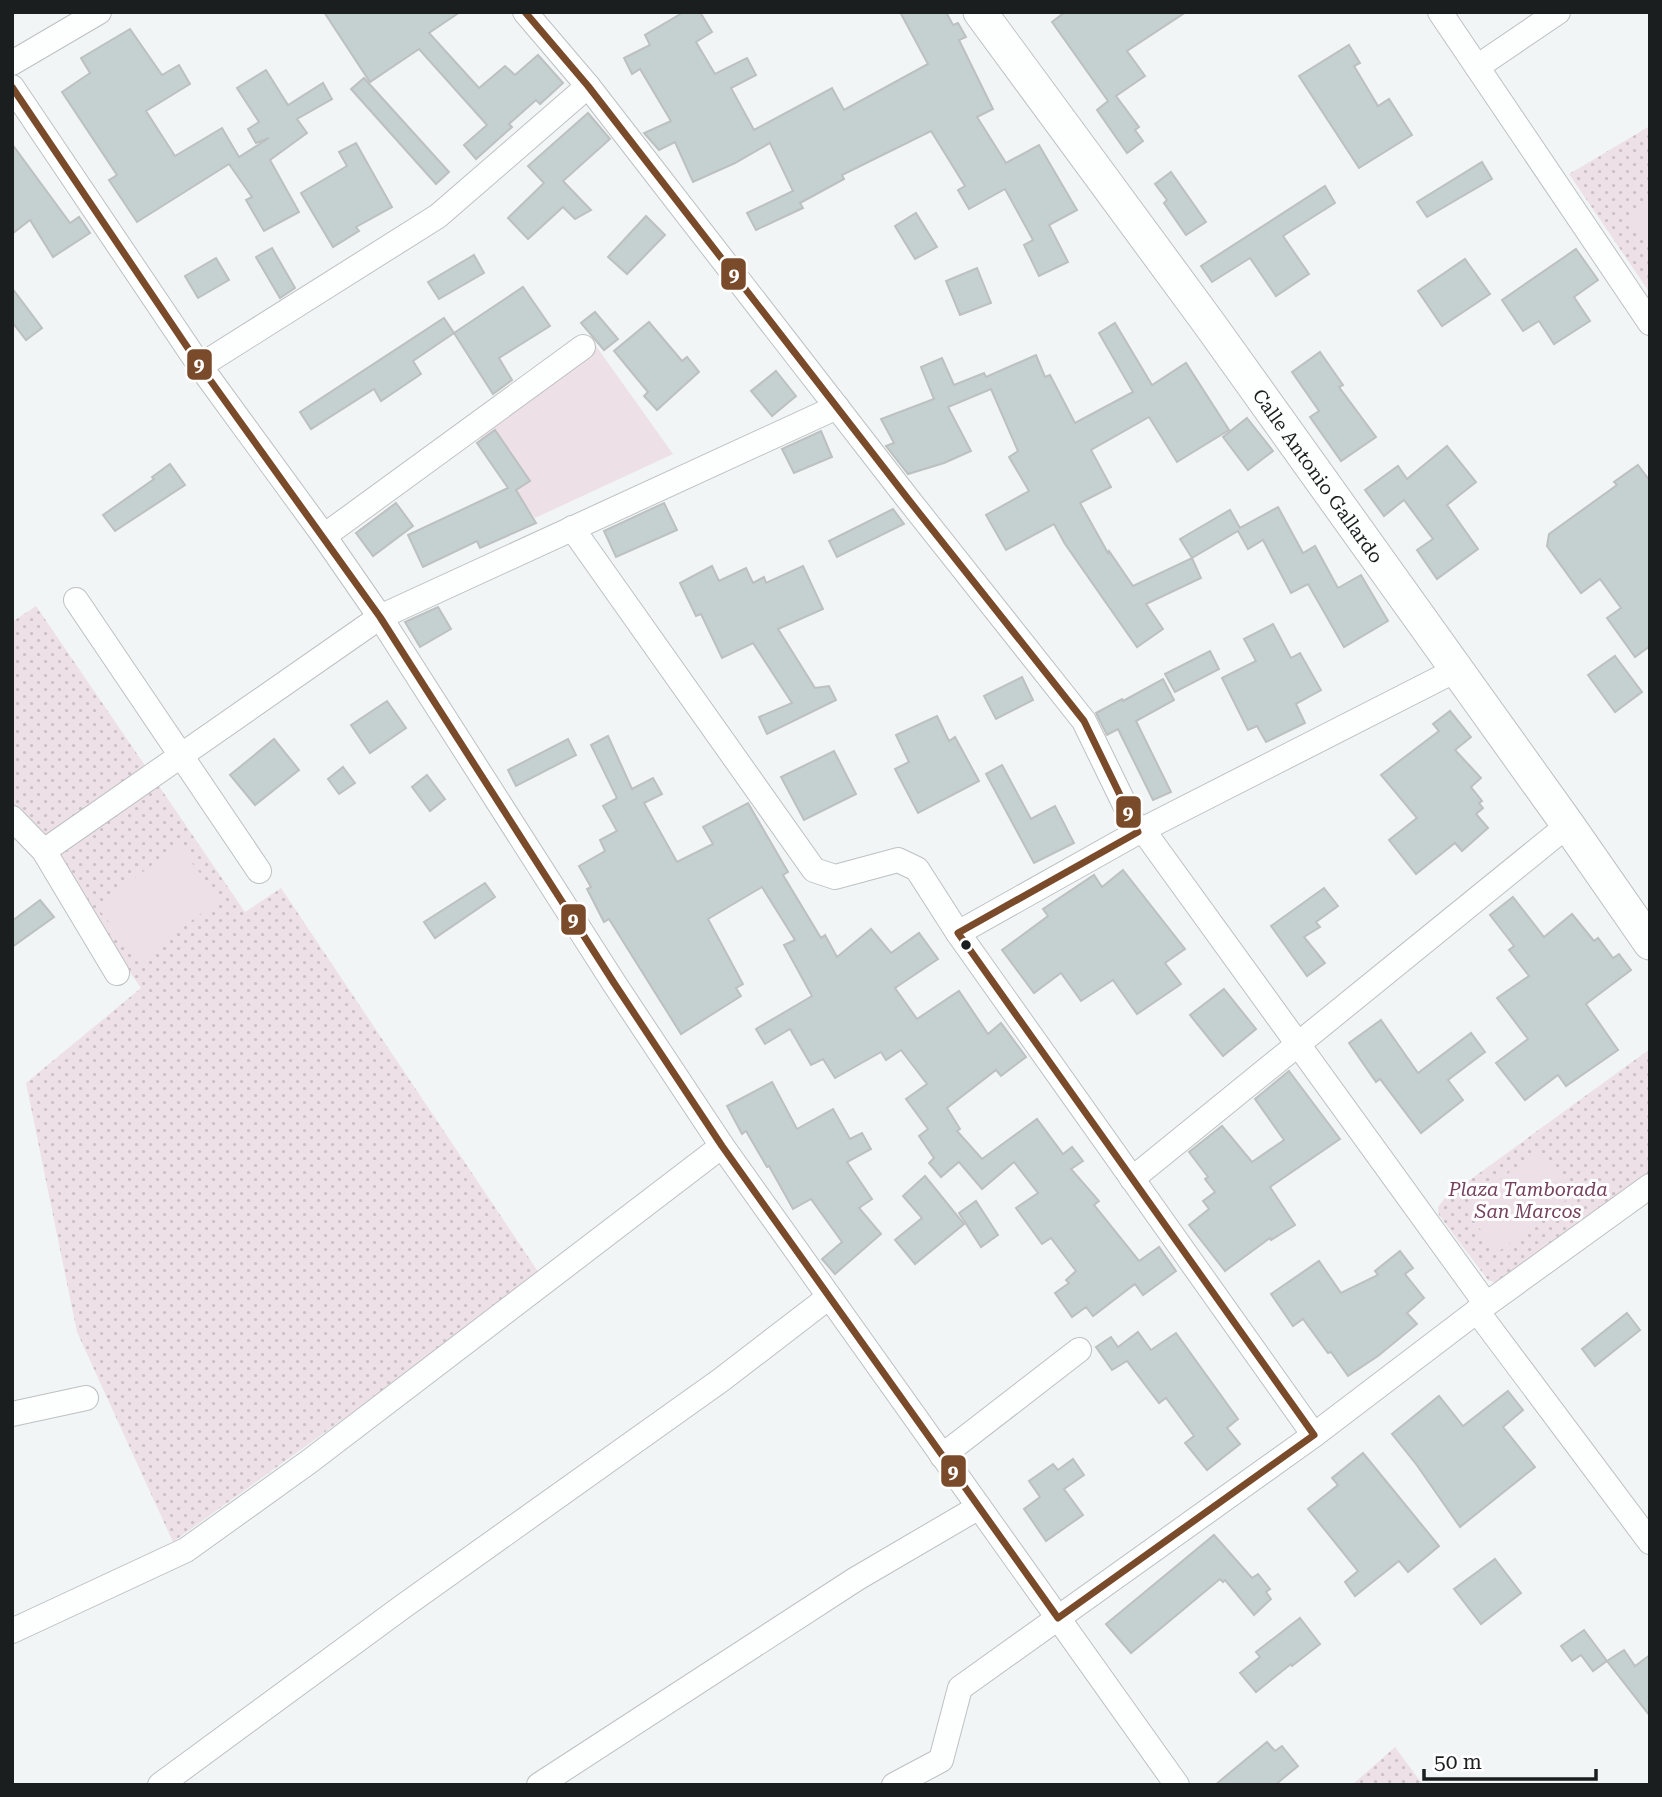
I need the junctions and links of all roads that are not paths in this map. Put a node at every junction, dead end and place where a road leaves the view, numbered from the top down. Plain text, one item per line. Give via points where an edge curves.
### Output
1 (99, 12) edge
2 (525, 12) edge
3 (980, 12) edge
4 (1440, 12) edge
5 (1558, 12) edge
6 (12, 63) edge
7 (1478, 67) junction
8 (588, 86) junction
9 (15, 98) edge
10 (1650, 323) edge
11 (583, 347) dead end
12 (200, 366) junction
13 (838, 407) junction
14 (572, 528) junction
15 (324, 536) junction
16 (76, 600) dead end
17 (380, 617) junction
18 (1456, 670) junction
19 (181, 757) junction
20 (12, 818) edge
21 (1568, 825) junction
22 (1141, 831) junction
23 (44, 851) junction
24 (259, 872) dead end
25 (958, 933) junction
26 (1650, 943) edge
27 (117, 973) dead end
28 (1299, 1046) junction
29 (722, 1146) junction
30 (1132, 1180) junction
31 (1650, 1186) edge
32 (829, 1297) junction
33 (1482, 1307) junction
34 (1079, 1350) dead end
35 (86, 1398) dead end
36 (12, 1414) edge
37 (1314, 1435) junction
38 (942, 1456) junction
39 (979, 1507) junction
40 (1650, 1542) edge
41 (1058, 1618) junction
42 (12, 1632) edge
43 (160, 1785) edge
44 (540, 1785) edge
45 (894, 1785) edge
46 (1177, 1785) edge

1 - 6 street
2 - 8 street
3 - 18 main road, Calle Antonio Gallardo via 1208,321
4 - 7 street
5 - 7 street
7 - 10 street
8 - 12 street via 438,216
8 - 13 street
9 - 12 street
11 - 15 street
12 - 15 street
13 - 14 street
13 - 22 street via 1084,721
14 - 17 street
14 - 25 street via 814,870 835,877 898,860 917,869
15 - 17 street
16 - 19 street
17 - 19 street
17 - 29 street
18 - 21 main road, Calle Antonio Gallardo
18 - 22 street
19 - 23 street
19 - 24 street
20 - 23 street
21 - 26 main road, Calle Antonio Gallardo
21 - 28 street
22 - 25 street
22 - 28 street
23 - 27 street
25 - 30 street
28 - 30 street
28 - 33 street
29 - 32 street
29 - 42 street via 310,1461 186,1550
30 - 37 street
31 - 33 street
32 - 38 street
32 - 43 street
33 - 37 street
33 - 40 street
34 - 38 street
35 - 36 street
37 - 41 street
38 - 39 street
39 - 41 street
39 - 44 street via 856,1579
41 - 45 street via 960,1688 941,1760
41 - 46 street

